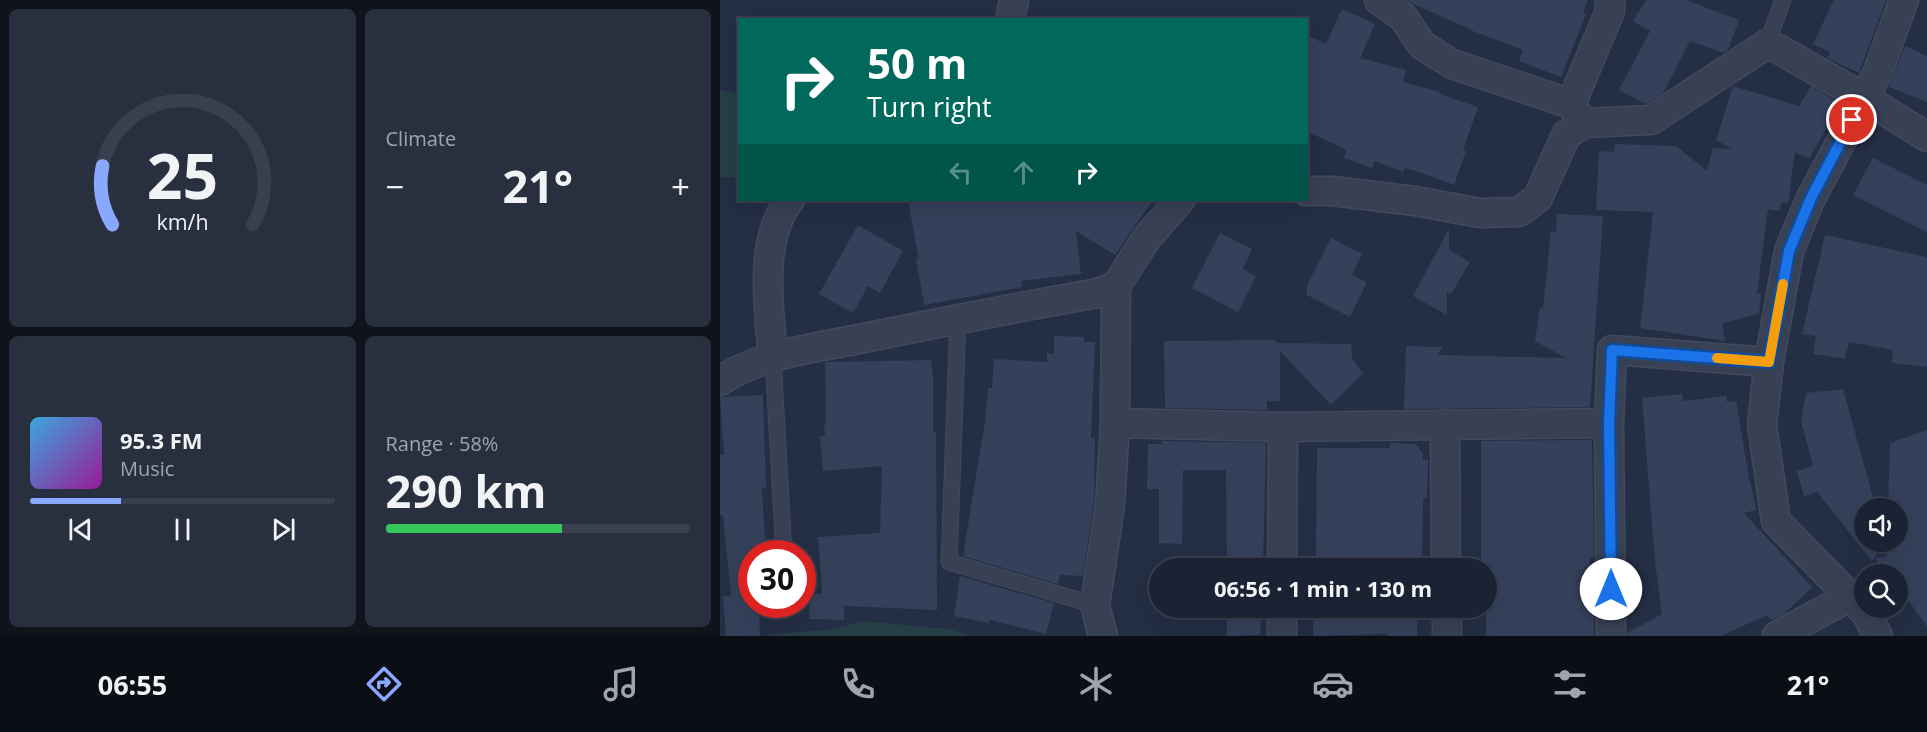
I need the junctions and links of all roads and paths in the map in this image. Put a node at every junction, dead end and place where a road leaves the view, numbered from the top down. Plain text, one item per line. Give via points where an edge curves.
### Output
1 (1014, 0) edge
2 (1379, 0) edge
3 (1610, 0) edge
4 (1783, 0) edge
5 (1904, 0) edge
6 (1010, 18) edge
7 (1767, 44) junction
8 (1863, 97) junction
9 (1578, 114) junction
10 (1927, 137) edge
11 (1308, 191) edge
12 (789, 201) edge
13 (1179, 201) edge
14 (1116, 286) junction
15 (958, 319) junction
16 (774, 357) junction
17 (1769, 362) junction
18 (720, 381) edge
19 (1115, 423) junction
20 (1609, 423) junction
21 (1445, 424) junction
22 (1283, 427) junction
23 (783, 540) edge
24 (1282, 558) edge
25 (1446, 558) edge
26 (1849, 597) junction
27 (1095, 605) junction
28 (1282, 618) edge
29 (1447, 618) edge
30 (1103, 636) edge
31 (1281, 636) edge
32 (1447, 636) edge
33 (1611, 636) edge
34 (1778, 636) edge
35 (1878, 636) edge

1 - 6 street
2 - 9 street via 1403,17 1422,45 1452,64
3 - 9 street
4 - 7 lane
5 - 8 street via 1877,74
7 - 8 street
7 - 9 street via 1651,120
8 - 10 street
8 - 17 street via 1811,198 1789,251
9 - 11 street via 1538,198 1519,212 1480,213 1415,201
12 - 16 street via 776,226 767,267
13 - 14 street via 1146,239
14 - 15 street
14 - 19 street
15 - 16 street
15 - 27 lane via 949,562
16 - 18 street via 736,370
16 - 23 lane
17 - 20 street via 1612,350
17 - 26 street via 1762,425 1776,521
19 - 22 street
19 - 27 street via 1110,505
20 - 21 street
20 - 33 street
21 - 22 street
21 - 25 street
22 - 24 street
26 - 34 street
26 - 35 street via 1866,613
27 - 30 street
28 - 31 street
29 - 32 street

